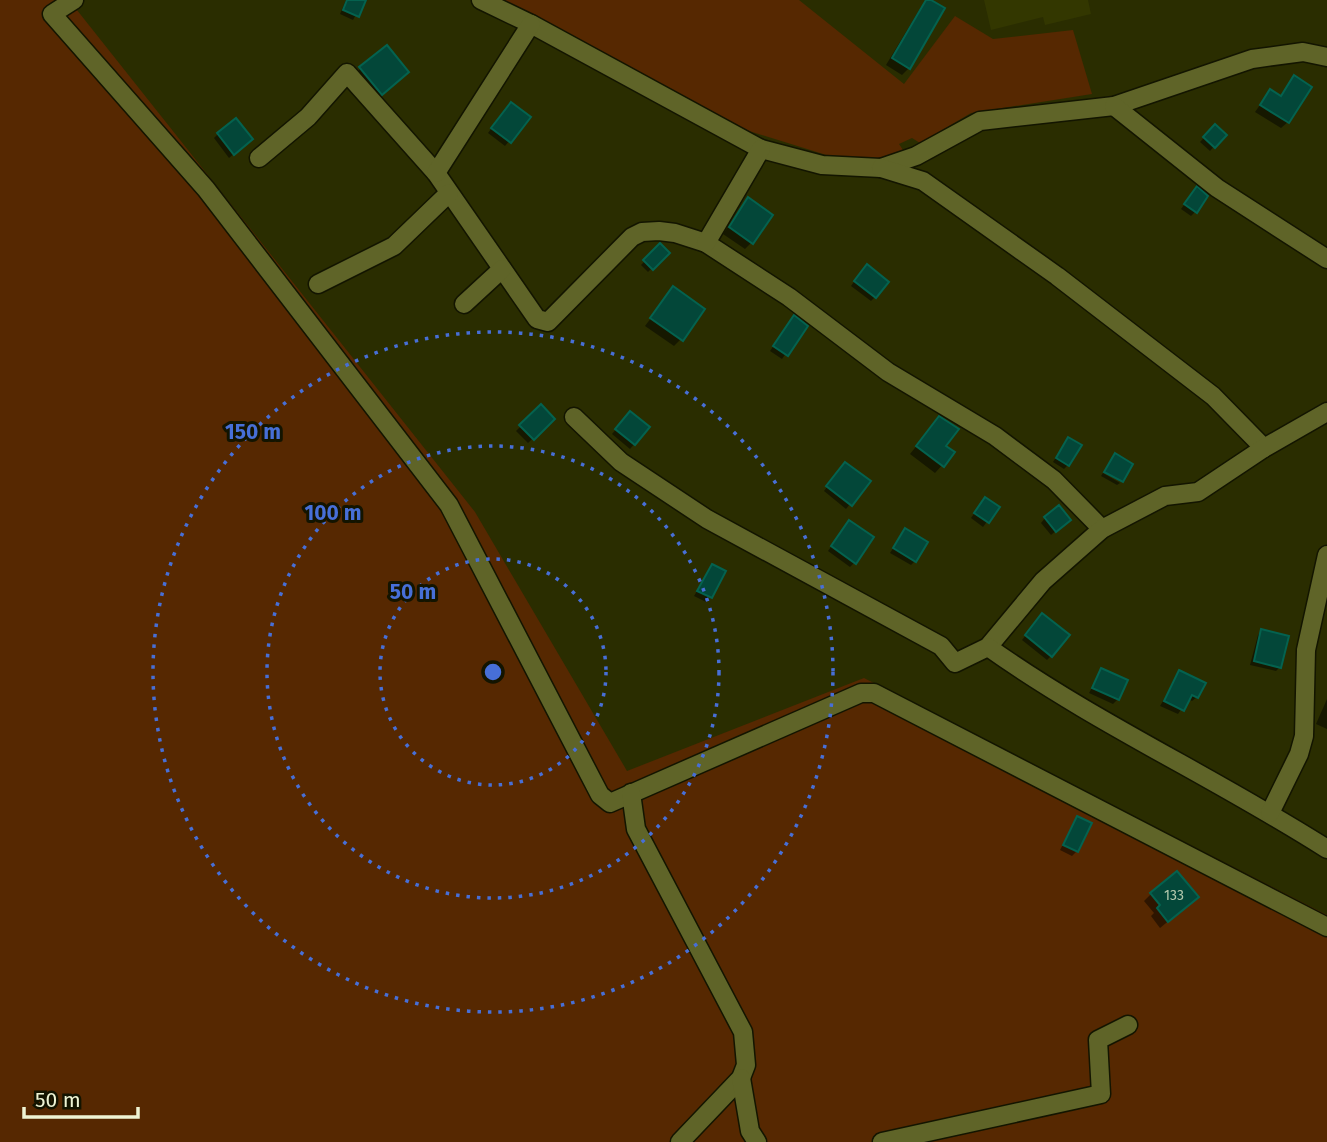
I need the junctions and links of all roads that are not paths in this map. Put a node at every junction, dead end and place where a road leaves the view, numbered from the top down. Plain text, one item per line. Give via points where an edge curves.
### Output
1 (74, 0) edge
2 (481, 0) edge
3 (531, 24) junction
4 (1327, 57) edge
5 (1114, 106) junction
6 (761, 149) junction
7 (259, 159) dead end
8 (881, 167) junction
9 (436, 173) junction
10 (449, 192) junction
11 (706, 243) junction
12 (1327, 259) edge
13 (502, 269) junction
14 (318, 284) dead end
15 (464, 304) dead end
16 (1327, 412) edge
17 (574, 417) dead end
18 (1264, 448) junction
19 (1102, 529) junction
20 (1327, 555) edge
21 (988, 647) junction
22 (631, 793) junction
23 (1270, 813) junction
24 (1327, 849) edge
25 (1327, 927) edge
26 (1128, 1025) dead end
27 (741, 1079) junction
28 (680, 1142) edge
29 (757, 1142) edge
30 (882, 1142) edge

1 - 22 street via 51,15 206,189 449,505 600,795 610,803
2 - 3 street
3 - 6 street
3 - 9 street
4 - 5 street via 1303,52 1252,59
5 - 8 street via 981,121 916,156
5 - 12 street via 1217,188
6 - 8 street via 822,165
6 - 11 street
7 - 9 street via 308,117 348,73
8 - 18 street via 923,181 1057,276 1213,396
9 - 10 street
10 - 13 street
10 - 14 street via 394,246
11 - 13 street via 675,233 642,232 548,322 537,319
11 - 19 street via 789,297 888,372 995,436 1054,480
13 - 15 street
16 - 18 street
17 - 21 street via 621,462 708,519 942,646 955,663
18 - 19 street via 1198,492 1165,496
19 - 21 street via 1042,581
20 - 23 street via 1306,650 1304,736
21 - 23 street via 1035,680
22 - 25 street via 861,693 874,694
22 - 27 street via 636,829 743,1032 746,1065
23 - 24 street
26 - 30 street via 1098,1040 1101,1094
27 - 28 street
27 - 29 street via 750,1132

